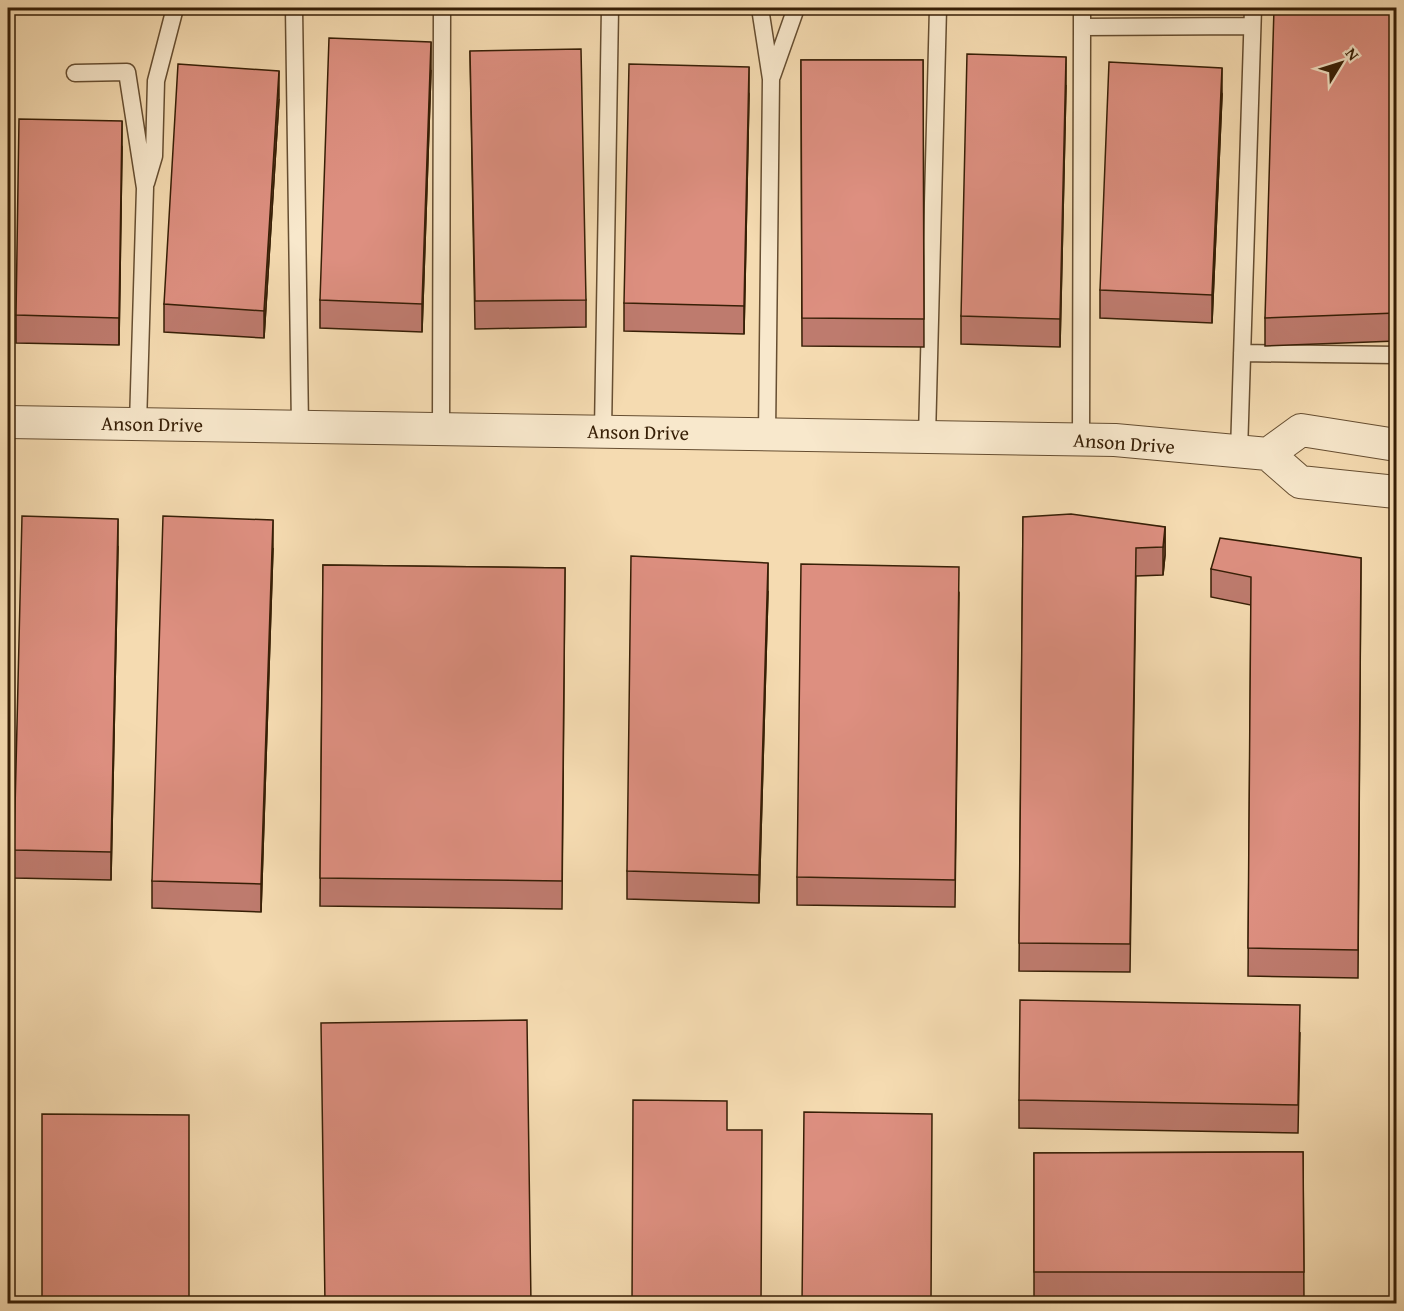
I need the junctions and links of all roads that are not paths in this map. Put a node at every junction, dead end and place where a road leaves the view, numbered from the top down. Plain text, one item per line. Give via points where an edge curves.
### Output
1 (175, 8) edge
2 (294, 8) edge
3 (442, 8) edge
4 (610, 8) edge
5 (760, 8) edge
6 (796, 8) edge
7 (939, 8) edge
8 (1082, 8) edge
9 (1253, 8) edge
10 (1252, 26) junction
11 (1082, 27) junction
12 (75, 73) dead end
13 (771, 79) junction
14 (145, 188) junction
15 (1242, 353) junction
16 (1396, 355) edge
17 (8, 422) edge
18 (138, 424) junction
19 (300, 427) junction
20 (441, 429) junction
21 (603, 432) junction
22 (767, 434) junction
23 (927, 437) junction
24 (1081, 439) junction
25 (1396, 445) edge
26 (1253, 453) junction
27 (1396, 492) edge

1 - 14 lane via 156,81 154,156
2 - 19 lane
3 - 20 lane
4 - 21 lane
5 - 13 lane
6 - 13 lane
7 - 23 lane
8 - 11 lane
9 - 10 lane
10 - 11 lane
10 - 15 lane
11 - 24 lane
12 - 14 lane via 127,72
13 - 22 lane
14 - 18 lane
15 - 16 lane
15 - 26 lane
17 - 18 street, Anson Drive
18 - 19 street, Anson Drive
19 - 20 street, Anson Drive
20 - 21 street, Anson Drive
21 - 22 street, Anson Drive
22 - 23 street, Anson Drive
23 - 24 street, Anson Drive
24 - 26 street, Anson Drive
25 - 26 street via 1301,430
26 - 27 street via 1300,482

